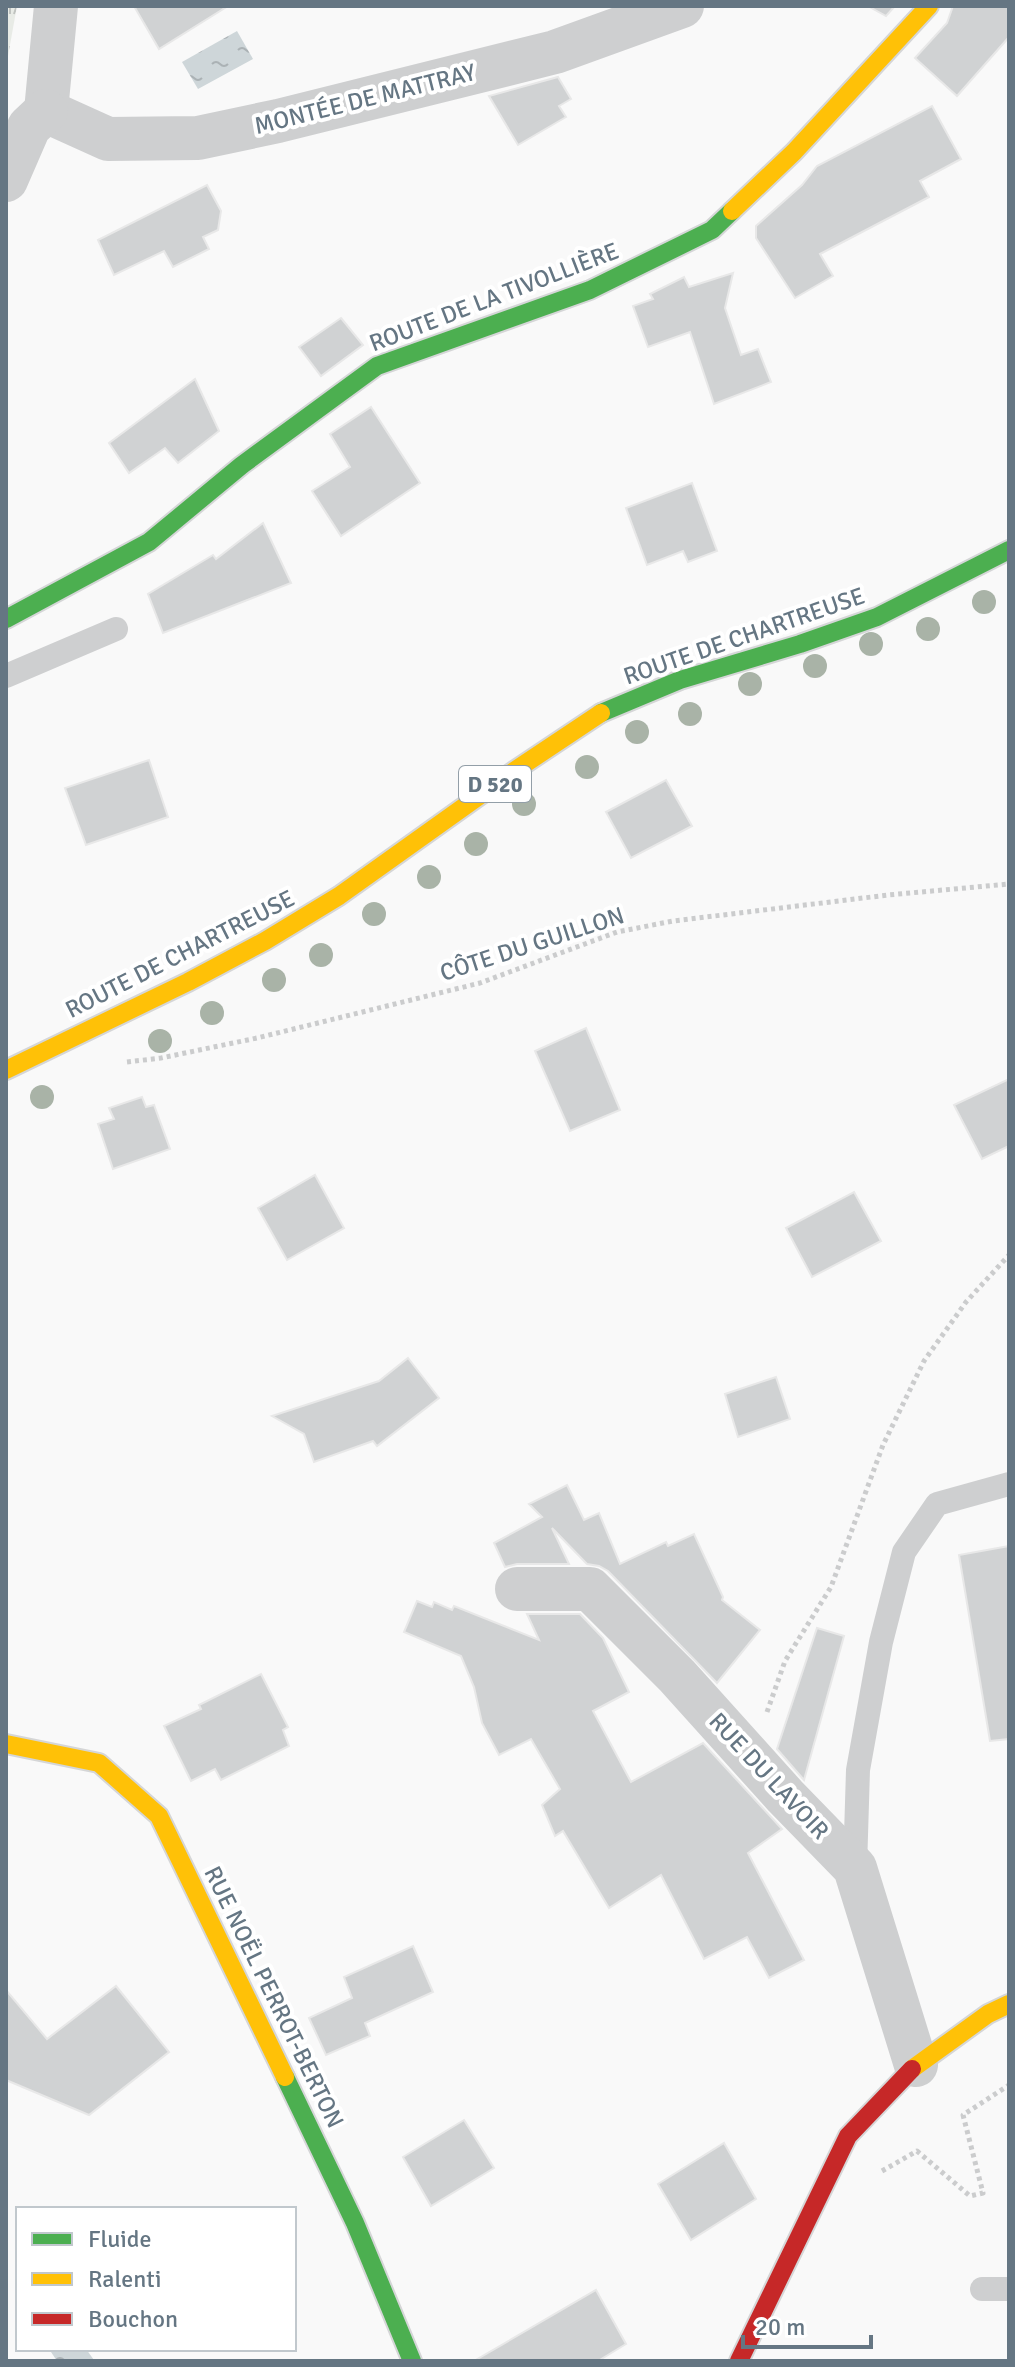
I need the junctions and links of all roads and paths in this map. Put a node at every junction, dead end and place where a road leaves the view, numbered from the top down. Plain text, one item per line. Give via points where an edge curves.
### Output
1 (56, 6) edge
2 (682, 6) edge
3 (929, 6) edge
4 (46, 111) junction
5 (6, 180) edge
6 (1009, 550) edge
7 (6, 619) edge
8 (116, 629) dead end
9 (6, 676) edge
10 (1009, 884) edge
11 (88, 1029) junction
12 (6, 1070) edge
13 (1009, 1255) edge
14 (1009, 1484) edge
15 (517, 1589) dead end
16 (6, 1744) edge
17 (750, 1758) junction
18 (855, 1868) junction
19 (1009, 2004) edge
20 (916, 2065) junction
21 (1009, 2085) edge
22 (882, 2171) dead end
23 (982, 2289) dead end
24 (1009, 2289) edge
25 (412, 2361) edge
26 (739, 2361) edge

1 - 4 street
2 - 4 street, MONTÉE DE MATTRAY via 555,52 198,138 108,139
3 - 7 street, ROUTE DE LA TIVOLLIÈRE via 794,152 712,230 590,290 377,366 242,465 149,542
4 - 5 street via 29,127
6 - 11 street, ROUTE DE CHARTREUSE / D 520 via 877,617 607,709 339,896 188,982
8 - 9 lane
10 - 11 path, CÔTE DU GUILLON via 673,921 617,932 480,983 161,1058 123,1063 100,1052
11 - 12 street, ROUTE DE CHARTREUSE / D 520
13 - 17 path via 966,1302 924,1361 883,1445 831,1587 785,1661
14 - 18 lane via 937,1504 904,1552 858,1770
15 - 17 street, RUE DU LAVOIR via 590,1589
16 - 25 street, RUE NOËL PERROT-BERTON via 99,1763 159,1816 355,2223
17 - 18 street, RUE DU LAVOIR
18 - 20 street, RUE DU LAVOIR
19 - 20 street
20 - 26 street via 848,2136
21 - 22 path via 963,2115 983,2193 970,2196 917,2151
23 - 24 lane

